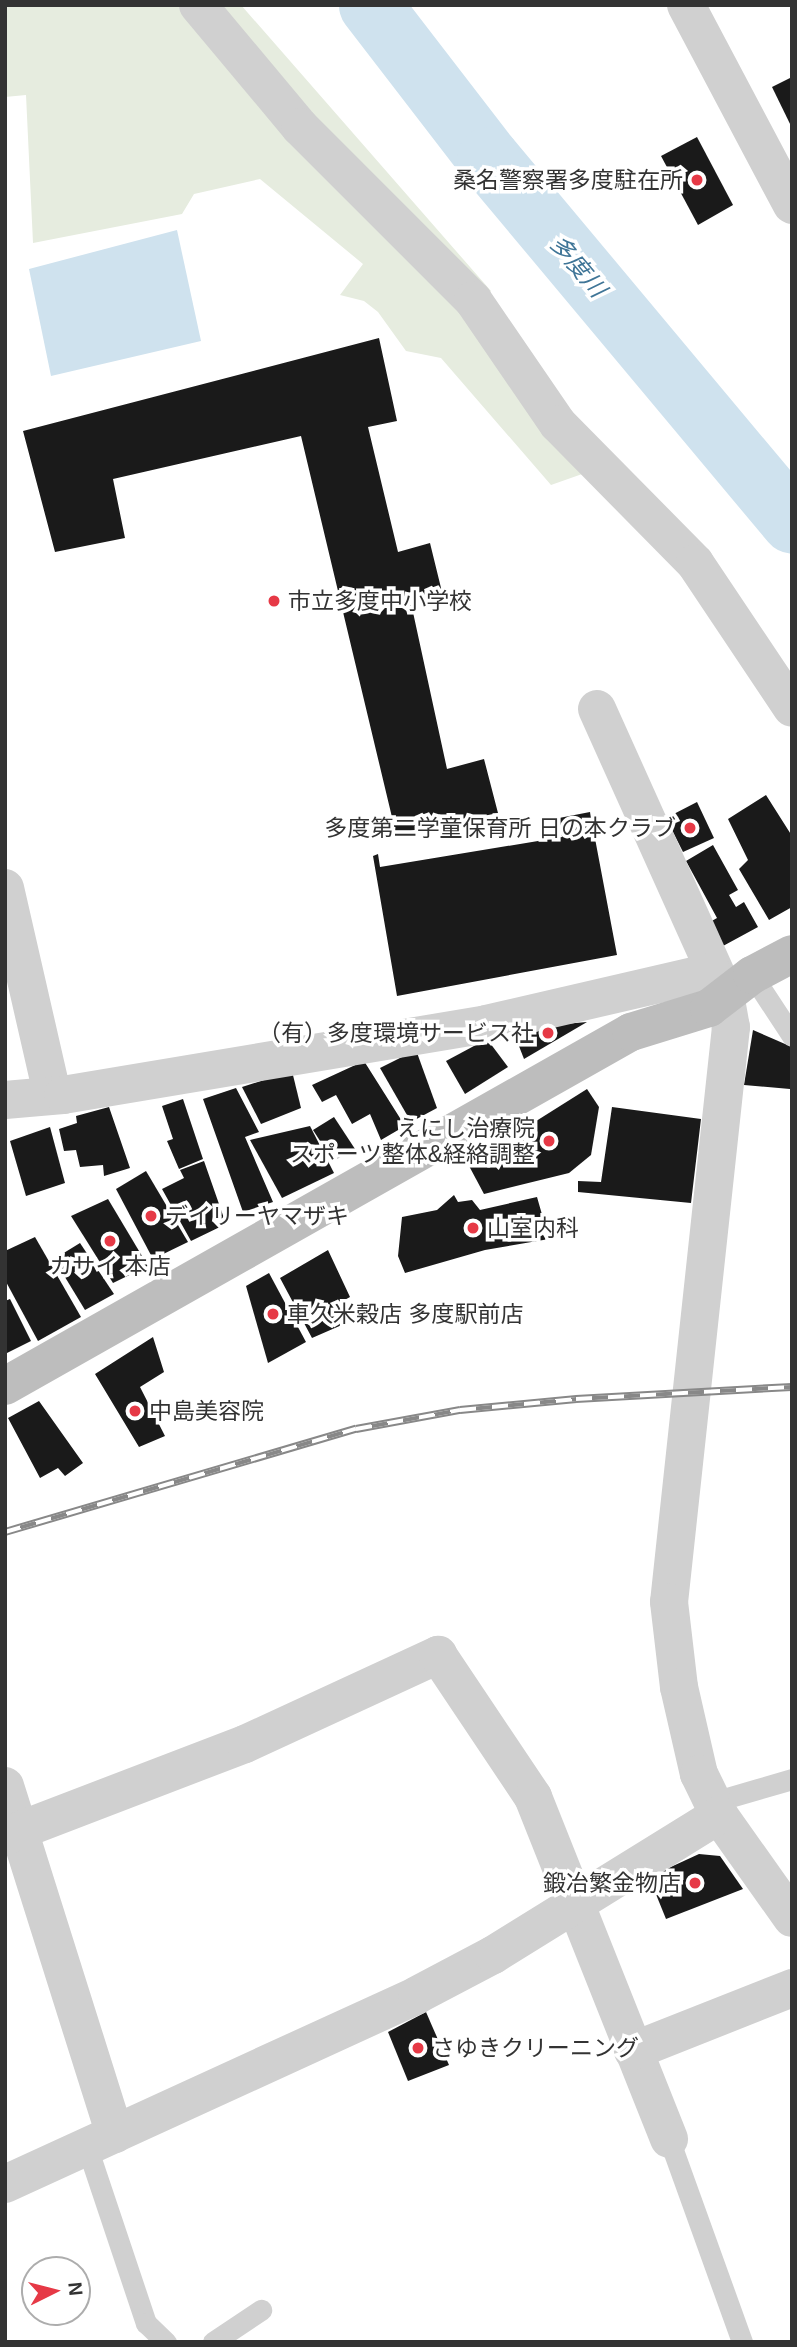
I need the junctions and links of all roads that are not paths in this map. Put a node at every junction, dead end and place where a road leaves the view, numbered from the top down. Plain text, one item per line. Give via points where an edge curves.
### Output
1 (198, 5) edge
2 (686, 5) edge
3 (792, 205) edge
4 (792, 708) edge
5 (597, 709) dead end
6 (5, 888) edge
7 (792, 954) edge
8 (730, 980) junction
9 (792, 1036) edge
10 (52, 1093) junction
11 (5, 1100) edge
12 (5, 1386) edge
13 (792, 1779) edge
14 (5, 1786) edge
15 (716, 1808) junction
16 (12, 1833) edge
17 (574, 1903) junction
18 (792, 1918) edge
19 (792, 1988) edge
20 (634, 2051) junction
21 (669, 2139) joint
22 (101, 2140) junction
23 (5, 2184) edge
24 (261, 2310) dead end
25 (166, 2342) edge
26 (213, 2342) edge
27 (742, 2342) edge

1 - 4 street via 300,127 473,300 558,424 695,562
2 - 3 street
5 - 8 street
6 - 10 street
7 - 8 street
8 - 9 lane
8 - 10 street
8 - 12 street via 709,1008 631,1032
8 - 15 street via 731,1034 669,1602 679,1687 699,1774
10 - 11 street
13 - 15 lane
14 - 16 street
15 - 17 street
15 - 18 street
16 - 17 street via 245,1744 438,1655 533,1797
16 - 22 street
17 - 20 street
17 - 22 street via 417,1995
19 - 20 street
20 - 21 street
21 - 27 lane
22 - 23 street
22 - 25 lane via 146,2323
24 - 26 lane

